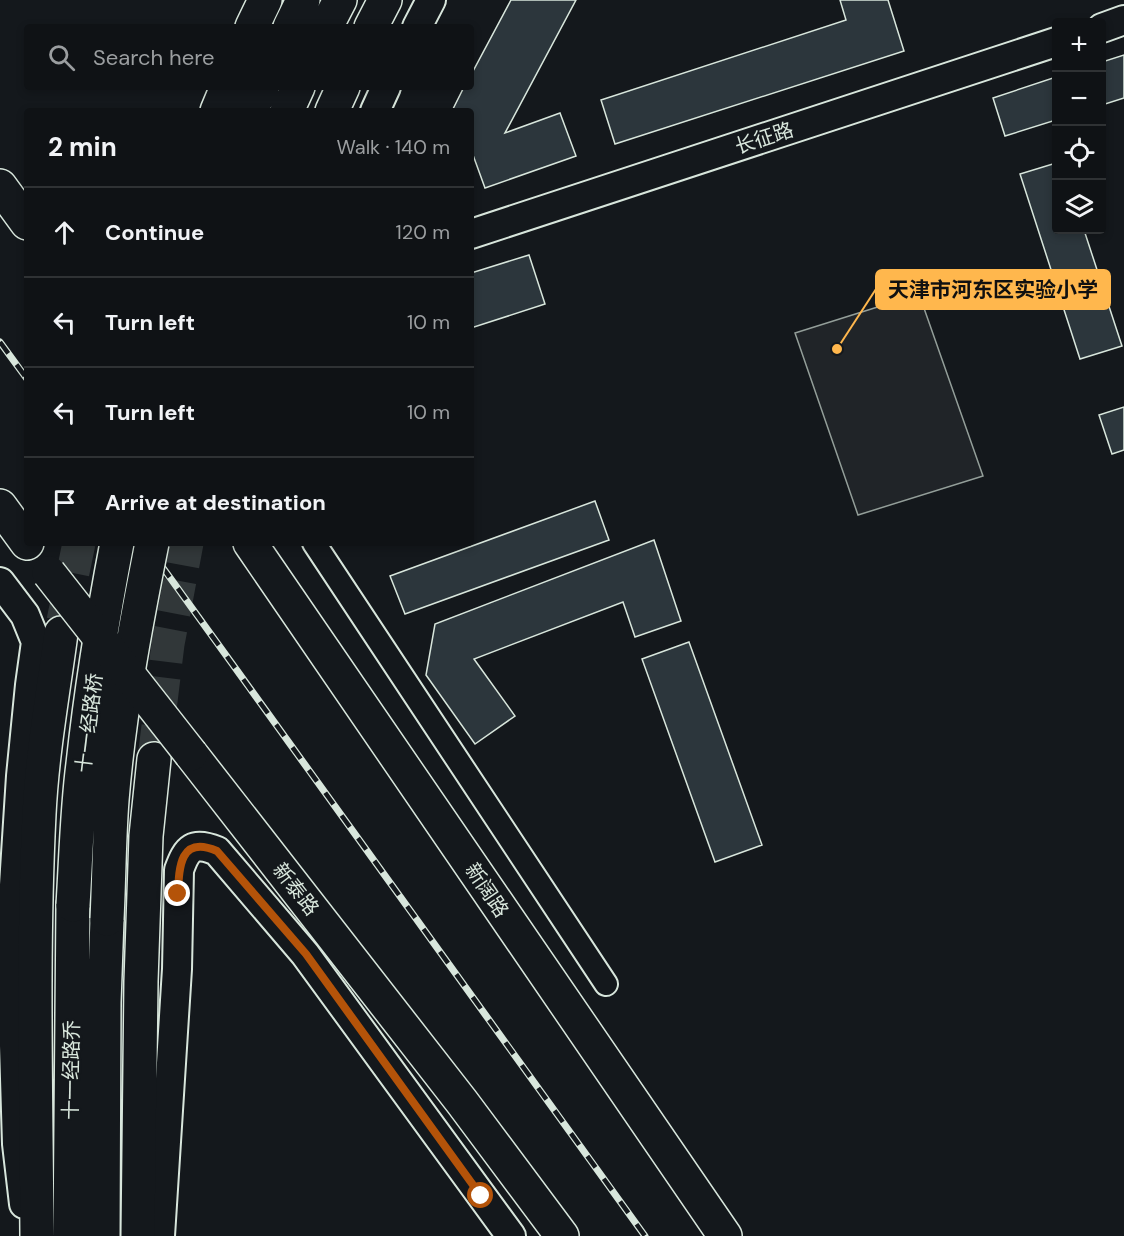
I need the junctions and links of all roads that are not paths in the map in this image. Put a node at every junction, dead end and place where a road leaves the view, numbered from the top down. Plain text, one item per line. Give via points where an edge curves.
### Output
1 (265, 0) edge
2 (303, 0) edge
3 (340, 0) edge
4 (385, 0) edge
5 (431, 0) edge
6 (1124, 20) edge
7 (253, 24) edge
8 (291, 24) edge
9 (328, 24) edge
10 (373, 24) edge
11 (419, 24) edge
12 (1106, 26) edge
13 (1052, 43) edge
14 (225, 90) edge
15 (261, 90) edge
16 (297, 90) edge
17 (342, 90) edge
18 (218, 108) edge
19 (252, 108) edge
20 (288, 108) edge
21 (333, 108) edge
22 (0, 186) edge
23 (24, 219) edge
24 (474, 233) edge
25 (0, 506) edge
26 (24, 539) edge
27 (29, 546) edge
28 (116, 546) edge
29 (151, 546) edge
30 (252, 546) edge
31 (316, 546) edge
32 (0, 582) edge
33 (48, 638) junction
34 (154, 759) tunnel mouth
35 (73, 905) joint
36 (606, 984) dead end
37 (28, 1236) edge
38 (37, 1236) edge
39 (70, 1236) edge
40 (104, 1236) edge
41 (138, 1236) edge
42 (160, 1236) edge
43 (511, 1236) edge
44 (562, 1236) edge
45 (724, 1236) edge

1 - 7 main road
2 - 8 main road
3 - 9 main road
4 - 10 main road
5 - 11 street
6 - 12 street
13 - 24 street, 长征路
14 - 18 main road
15 - 19 main road
16 - 20 main road
17 - 21 main road
22 - 23 main road
25 - 26 main road, 新泰路
27 - 44 main road, 新泰路, bridge
28 - 35 main road, 十一经路桥, bridge via 82,766
29 - 40 main road, bridge via 137,616 112,800 104,1013
30 - 45 main road, 新阔路
31 - 36 street
32 - 33 street
33 - 37 street via 21,776 14,885 17,1144
33 - 38 main road via 35,947
34 - 41 main road via 146,836 141,981
35 - 39 main road, 十一经路乔
42 - 43 street via 177,969 179,870 184,855 197,846 217,851 306,954

